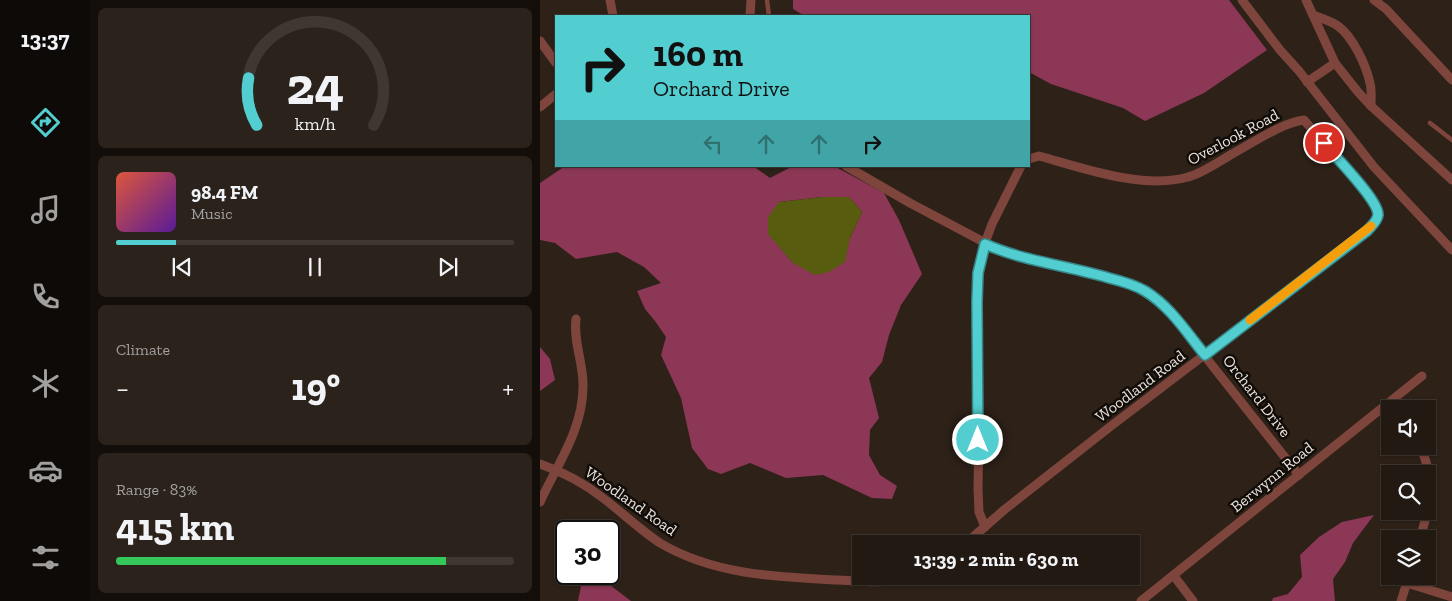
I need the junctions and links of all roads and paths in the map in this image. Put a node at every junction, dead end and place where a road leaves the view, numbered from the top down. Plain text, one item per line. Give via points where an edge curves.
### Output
1 (610, 0) edge
2 (751, 0) edge
3 (767, 0) edge
4 (1242, 0) edge
5 (1306, 0) edge
6 (1374, 0) edge
7 (613, 15) edge
8 (750, 15) edge
9 (769, 15) edge
10 (1313, 15) junction
11 (540, 42) edge
12 (555, 62) edge
13 (1335, 63) junction
14 (1452, 80) edge
15 (1307, 82) junction
16 (555, 95) edge
17 (1372, 106) junction
18 (540, 108) edge
19 (1430, 123) dead end
20 (1452, 140) edge
21 (1030, 159) edge
22 (848, 167) edge
23 (1020, 167) edge
24 (1452, 180) edge
25 (1378, 214) joint
26 (985, 244) junction
27 (1452, 250) edge
28 (576, 319) dead end
29 (1205, 355) junction
30 (1422, 376) dead end
31 (1399, 400) edge
32 (1381, 415) edge
33 (1424, 455) edge
34 (540, 464) edge
35 (556, 469) junction
36 (1299, 475) junction
37 (540, 502) edge
38 (985, 527) junction
39 (1423, 530) edge
40 (976, 535) edge
41 (1174, 576) junction
42 (852, 580) edge
43 (1406, 585) edge
44 (1424, 585) edge
45 (1452, 596) edge
46 (1141, 601) edge
47 (1193, 601) edge
48 (1401, 601) edge

1 - 7 street
2 - 8 street
3 - 9 lane
4 - 15 street
5 - 10 street
6 - 14 street
10 - 13 street
10 - 17 street via 1347,34 1366,70
11 - 12 street
13 - 15 street
13 - 17 street
15 - 27 street via 1374,167
16 - 18 street
17 - 24 street
19 - 20 lane
21 - 25 street, Overlook Road via 1039,156 1112,175 1165,182 1190,177 1278,129 1304,120 1367,193
22 - 26 street, Orchard Drive
23 - 26 street
25 - 29 street, Woodland Road via 1367,231
26 - 29 street, Orchard Drive via 1011,254 1085,270 1145,290 1163,304
26 - 38 street via 978,273 977,302 978,489 979,512
28 - 35 street via 583,402 577,425
29 - 36 street, Orchard Drive
29 - 38 street, Woodland Road
30 - 31 street, Berwynn Road
32 - 36 street, Berwynn Road
33 - 39 street via 1430,492
34 - 35 street, Woodland Road
35 - 37 street
35 - 42 street, Woodland Road via 604,498 660,542 707,564 755,574
36 - 41 street, Berwynn Road
38 - 40 street, Woodland Road
41 - 46 street, Berwynn Road
41 - 47 street
43 - 48 street
44 - 45 street

